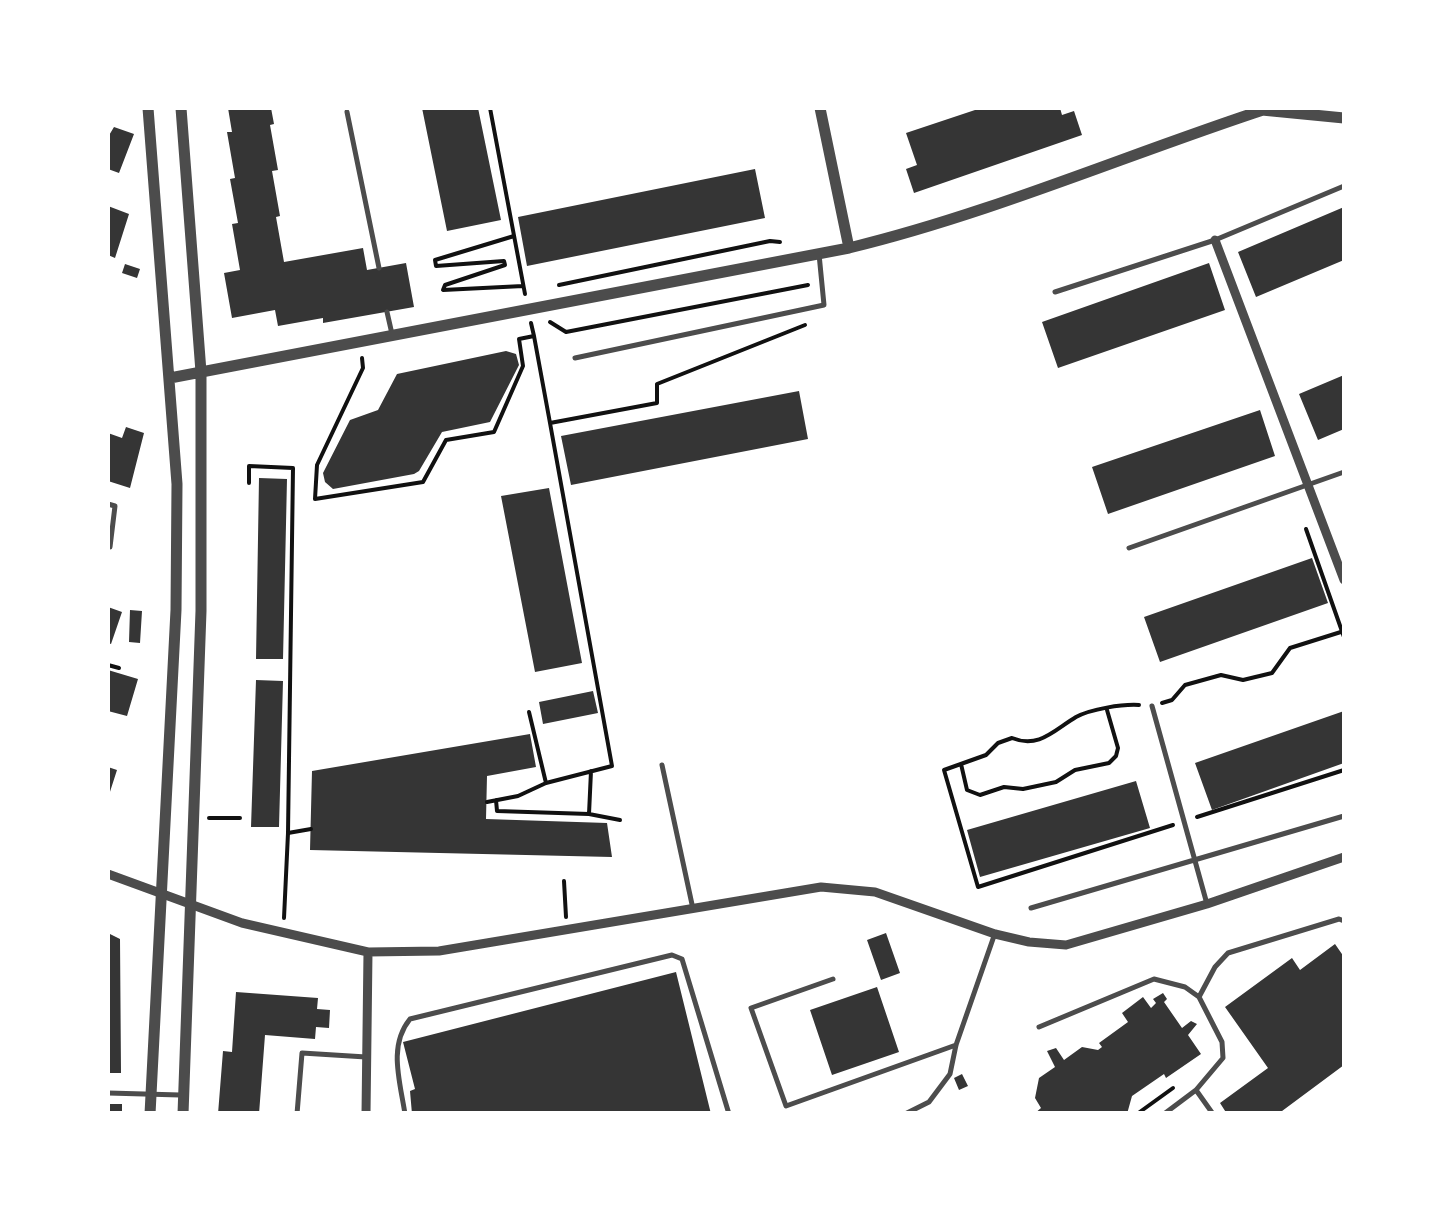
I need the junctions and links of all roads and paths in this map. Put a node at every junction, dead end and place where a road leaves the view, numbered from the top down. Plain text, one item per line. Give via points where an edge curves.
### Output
1 (148, 108) edge
2 (181, 108) edge
3 (490, 108) edge
4 (820, 108) edge
5 (1264, 108) edge
6 (347, 112) dead end
7 (1344, 118) edge
8 (1344, 186) edge
9 (514, 236) junction
10 (1214, 240) junction
11 (849, 248) junction
12 (820, 254) junction
13 (379, 268) dead end
14 (822, 283) junction
15 (1055, 292) dead end
16 (824, 305) junction
17 (528, 310) junction
18 (387, 312) dead end
19 (392, 336) junction
20 (534, 336) junction
21 (361, 342) junction
22 (575, 358) dead end
23 (201, 372) junction
24 (170, 378) junction
25 (550, 423) junction
26 (1344, 472) edge
27 (249, 483) dead end
28 (1307, 486) junction
29 (108, 504) edge
30 (110, 548) edge
31 (1129, 548) dead end
32 (1344, 580) edge
33 (108, 665) edge
34 (119, 668) dead end
35 (1152, 706) dead end
36 (1106, 710) dead end
37 (530, 712) dead end
38 (961, 764) dead end
39 (662, 765) dead end
40 (944, 770) dead end
41 (1344, 770) edge
42 (591, 771) junction
43 (546, 783) junction
44 (496, 800) junction
45 (487, 802) dead end
46 (589, 814) junction
47 (1344, 816) edge
48 (194, 818) junction
49 (240, 818) dead end
50 (620, 820) dead end
51 (1183, 822) junction
52 (310, 829) dead end
53 (288, 833) junction
54 (1344, 857) edge
55 (1193, 861) junction
56 (108, 874) edge
57 (564, 882) dead end
58 (160, 894) junction
59 (564, 902) dead end
60 (1207, 904) junction
61 (190, 905) junction
62 (1030, 908) dead end
63 (693, 909) junction
64 (1344, 921) edge
65 (284, 932) junction
66 (995, 934) junction
67 (368, 952) junction
68 (834, 979) dead end
69 (1200, 997) junction
70 (1040, 1027) dead end
71 (956, 1045) junction
72 (366, 1057) junction
73 (1196, 1090) junction
74 (108, 1093) edge
75 (150, 1093) junction
76 (183, 1095) junction
77 (150, 1114) edge
78 (182, 1114) edge
79 (297, 1114) edge
80 (366, 1114) edge
81 (405, 1114) edge
82 (729, 1114) edge
83 (905, 1114) edge
84 (1164, 1114) edge
85 (1213, 1114) edge

1 - 24 street
2 - 23 street
3 - 9 path
4 - 11 street
5 - 7 street
5 - 11 street via 978,213
6 - 13 lane
8 - 10 lane
9 - 9 path via 523,286 442,290 505,265 436,266 435,260
10 - 15 lane
10 - 28 street
11 - 12 street
12 - 14 lane
12 - 17 street
14 - 16 lane
14 - 17 path via 566,332
16 - 22 lane
16 - 25 path via 824,313 803,326 656,384 657,402
17 - 19 street
17 - 20 path
18 - 19 lane
19 - 21 street
20 - 21 path via 518,340 523,366 494,432 446,440 422,482 314,499 317,465 362,368
20 - 25 path
21 - 23 street
23 - 24 street
23 - 48 street
24 - 58 street via 176,610
25 - 42 path via 612,766
26 - 28 lane
27 - 53 path via 249,466 293,468
28 - 31 lane
28 - 32 street
29 - 30 lane via 114,506
33 - 34 path
35 - 51 lane
36 - 38 path via 1118,748 1110,763 1074,770 1056,782 980,795 967,790
37 - 43 path
39 - 63 lane
40 - 51 path via 978,887
41 - 51 path
42 - 43 path
42 - 46 path
43 - 44 path
44 - 45 path
44 - 46 path via 496,812
46 - 50 path
47 - 55 lane
48 - 49 path
48 - 61 street
51 - 55 lane
52 - 53 path
53 - 65 path
54 - 60 street
55 - 60 lane
55 - 62 lane
56 - 58 street
57 - 59 path
58 - 61 street
58 - 75 street
60 - 66 street via 1066,944
61 - 65 street
61 - 76 street
63 - 66 street via 821,886 875,892
63 - 67 street via 438,951
64 - 69 lane via 1228,953
65 - 67 street
66 - 71 lane
67 - 72 street
68 - 71 lane via 751,1008 786,1106
69 - 70 lane via 1154,979
69 - 73 lane via 1223,1058
71 - 83 lane via 950,1074 929,1102
72 - 79 lane via 302,1053
72 - 80 street
73 - 84 lane
73 - 85 lane
74 - 75 lane
75 - 76 lane
75 - 77 street
76 - 78 street
81 - 82 lane via 396,1058 399,1032 410,1019 672,955 682,960

